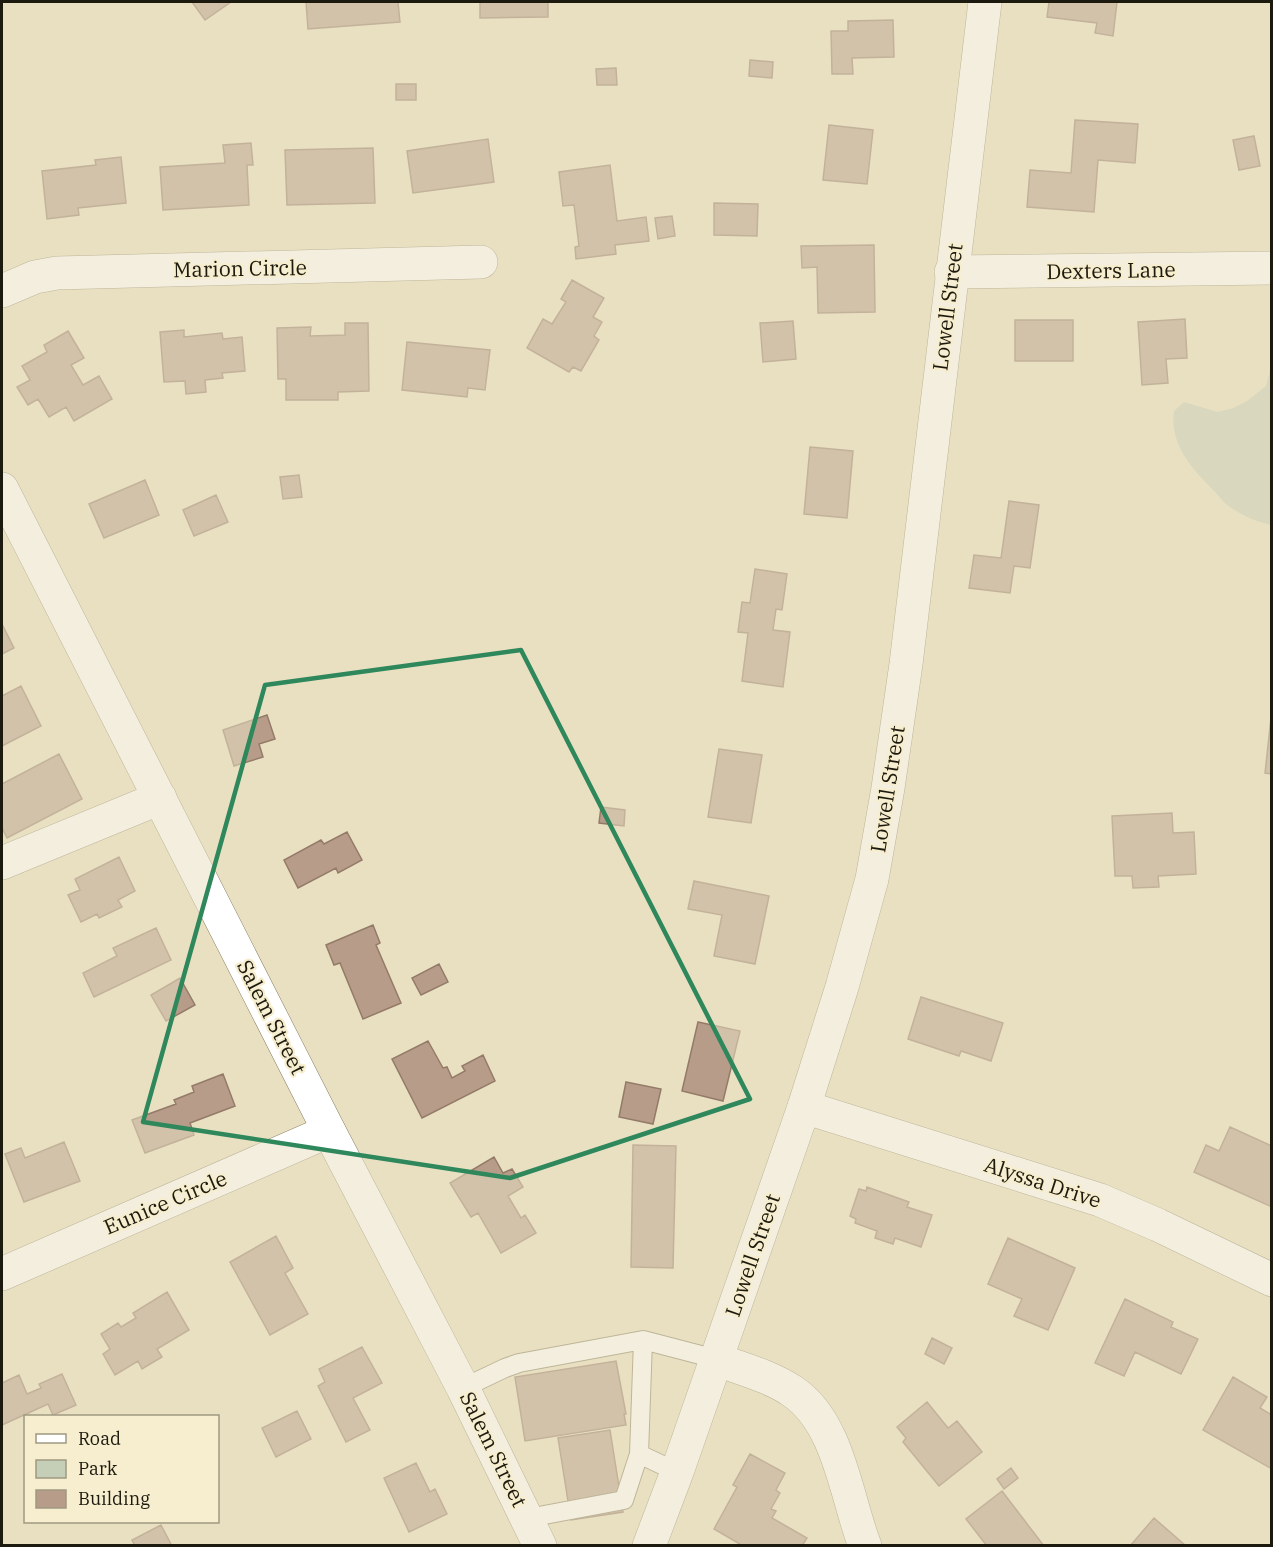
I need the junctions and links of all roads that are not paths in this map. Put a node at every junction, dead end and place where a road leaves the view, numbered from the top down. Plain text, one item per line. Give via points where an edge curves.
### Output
1 (985, 2) edge
2 (481, 262) dead end
3 (1272, 268) edge
4 (951, 272) junction
5 (2, 291) edge
6 (2, 489) edge
7 (160, 798) junction
8 (2, 863) edge
9 (804, 1107) junction
10 (329, 1131) junction
11 (2, 1274) edge
12 (1272, 1280) edge
13 (643, 1340) junction
14 (716, 1359) junction
15 (463, 1388) junction
16 (639, 1454) junction
17 (677, 1472) junction
18 (534, 1532) edge
19 (649, 1545) edge
20 (865, 1545) edge

1 - 4 main road, Lowell Street
2 - 5 main road, Marion Circle via 57,273 28,279
3 - 4 main road, Dexters Lane
4 - 9 main road, Lowell Street via 906,664 872,879
6 - 7 main road, Salem Street
7 - 8 main road
7 - 10 main road, Salem Street
9 - 12 main road, Alyssa Drive via 1100,1200
9 - 14 main road, Lowell Street
10 - 11 main road, Eunice Circle
10 - 15 main road, Salem Street
13 - 14 lane
13 - 15 lane via 519,1363
13 - 16 lane
14 - 17 main road, Lowell Street
14 - 20 main road via 779,1383 814,1411 835,1450
15 - 18 main road, Salem Street
16 - 17 lane
16 - 18 lane via 624,1500
17 - 19 main road, Lowell Street

